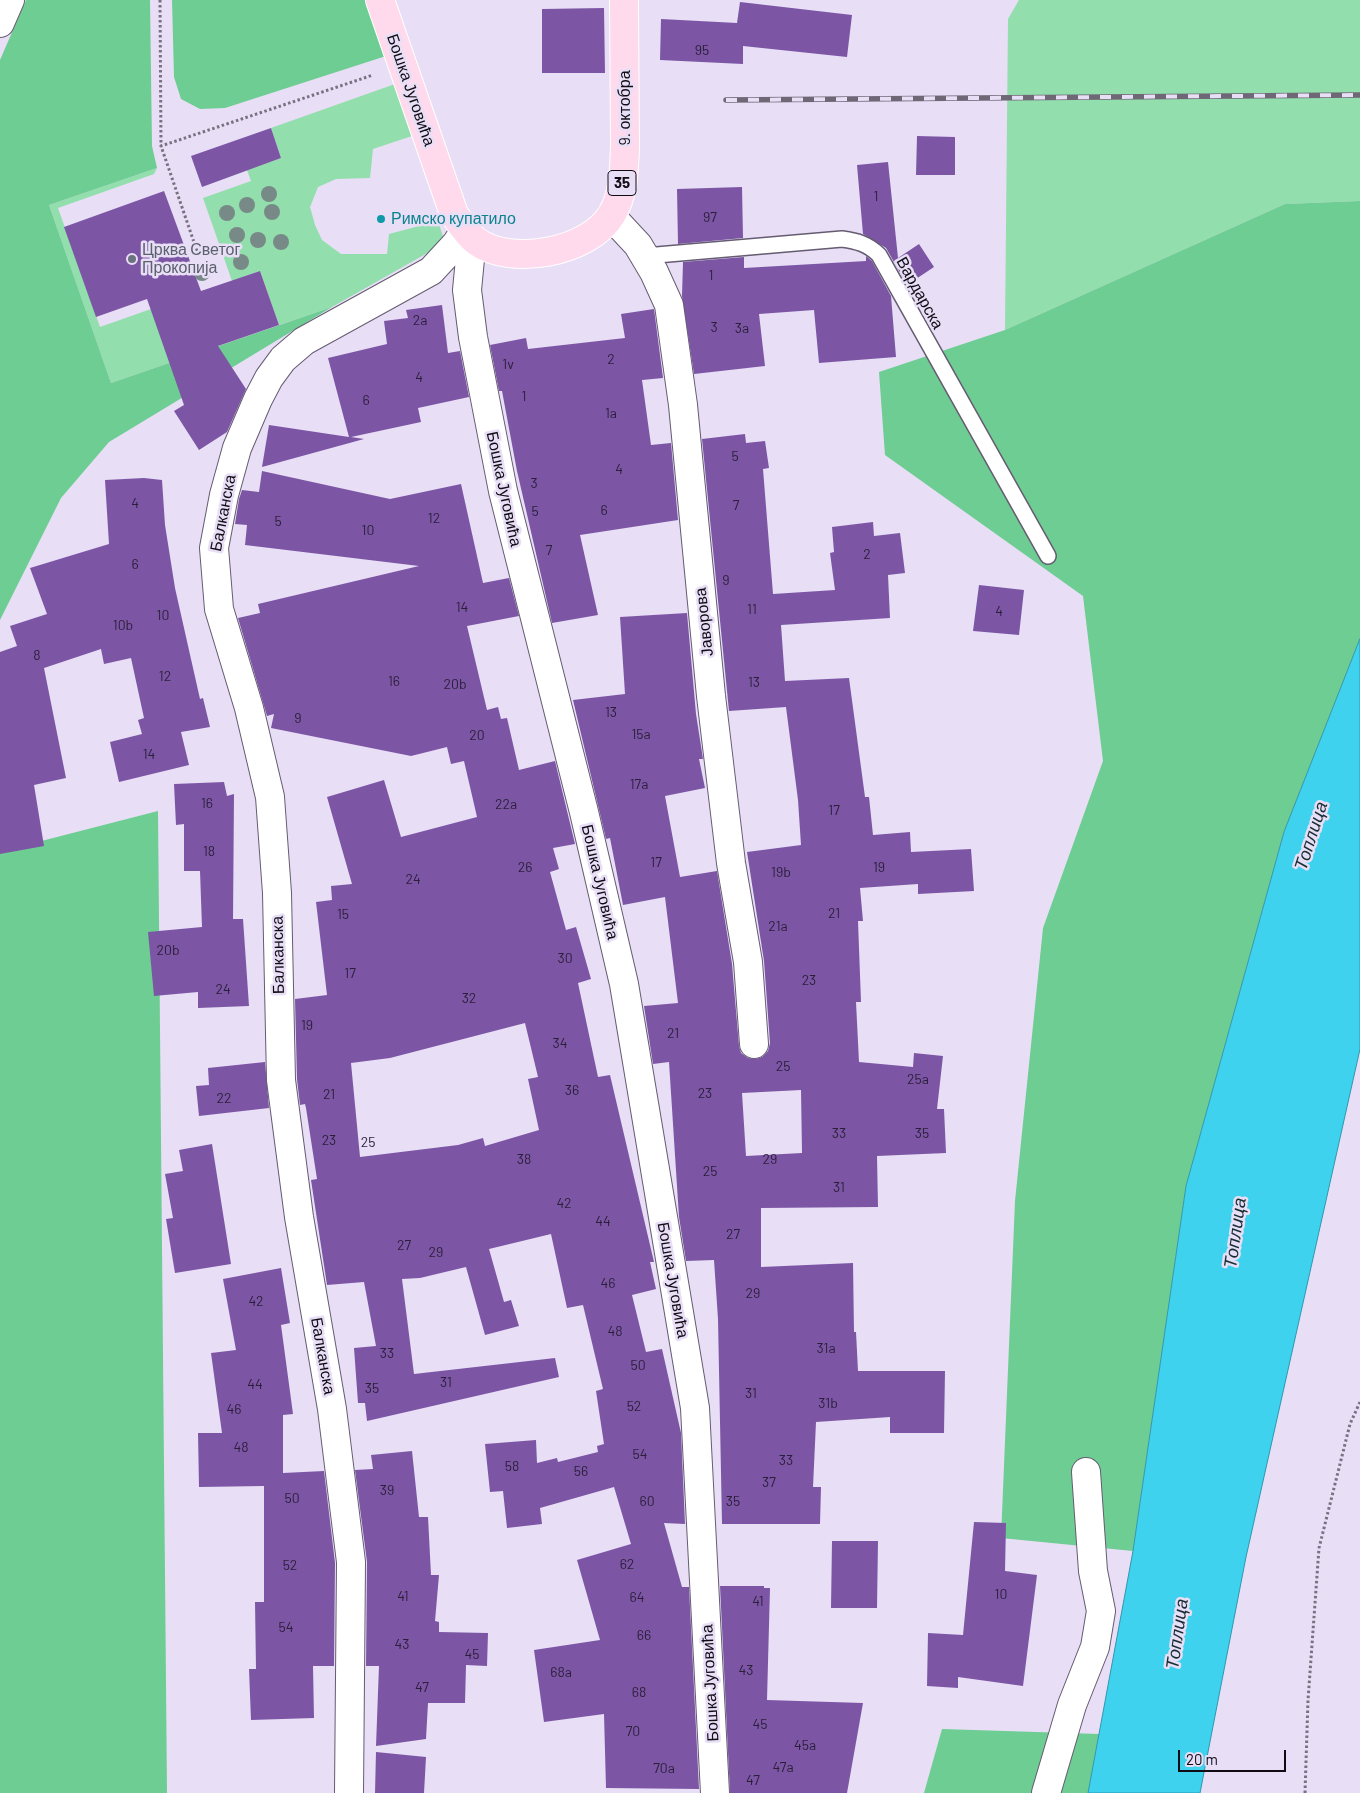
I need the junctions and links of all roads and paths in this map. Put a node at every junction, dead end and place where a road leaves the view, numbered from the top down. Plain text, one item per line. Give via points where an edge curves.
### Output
1 (10, 0) edge
2 (160, 0) edge
3 (380, 0) edge
4 (624, 0) edge
5 (0, 23) edge
6 (402, 65) junction
7 (161, 146) junction
8 (612, 216) junction
9 (471, 236) junction
10 (197, 251) dead end
11 (645, 256) junction
12 (1048, 556) dead end
13 (754, 1044) dead end
14 (1360, 1402) edge
15 (1086, 1472) dead end
16 (349, 1793) edge
17 (715, 1793) edge
18 (1046, 1793) edge
19 (1305, 1793) edge

1 - 5 street
2 - 7 path
3 - 6 main road, Бошка Југовића
4 - 8 main road, 9. октобра / 35 via 624,170
6 - 7 path
6 - 9 main road, Бошка Југовића via 448,202
7 - 10 path
8 - 9 main road, 35 via 585,238 546,252 507,252 494,249
8 - 11 street, Јаворова
9 - 16 street, Балканска via 456,244 431,271 304,341 283,359 258,399 238,448 224,495 214,548 219,609 270,797 277,893 281,1080 299,1217 332,1409 351,1562
9 - 17 street, Бошка Југовића via 467,290 473,337 505,500 624,984 695,1408
11 - 12 lane, Вардарска via 842,238 872,249
11 - 13 street, Јаворова via 669,305 676,351 711,696 748,962
14 - 19 path via 1350,1424 1319,1548
15 - 18 street via 1093,1571 1101,1611 1095,1647 1072,1706

